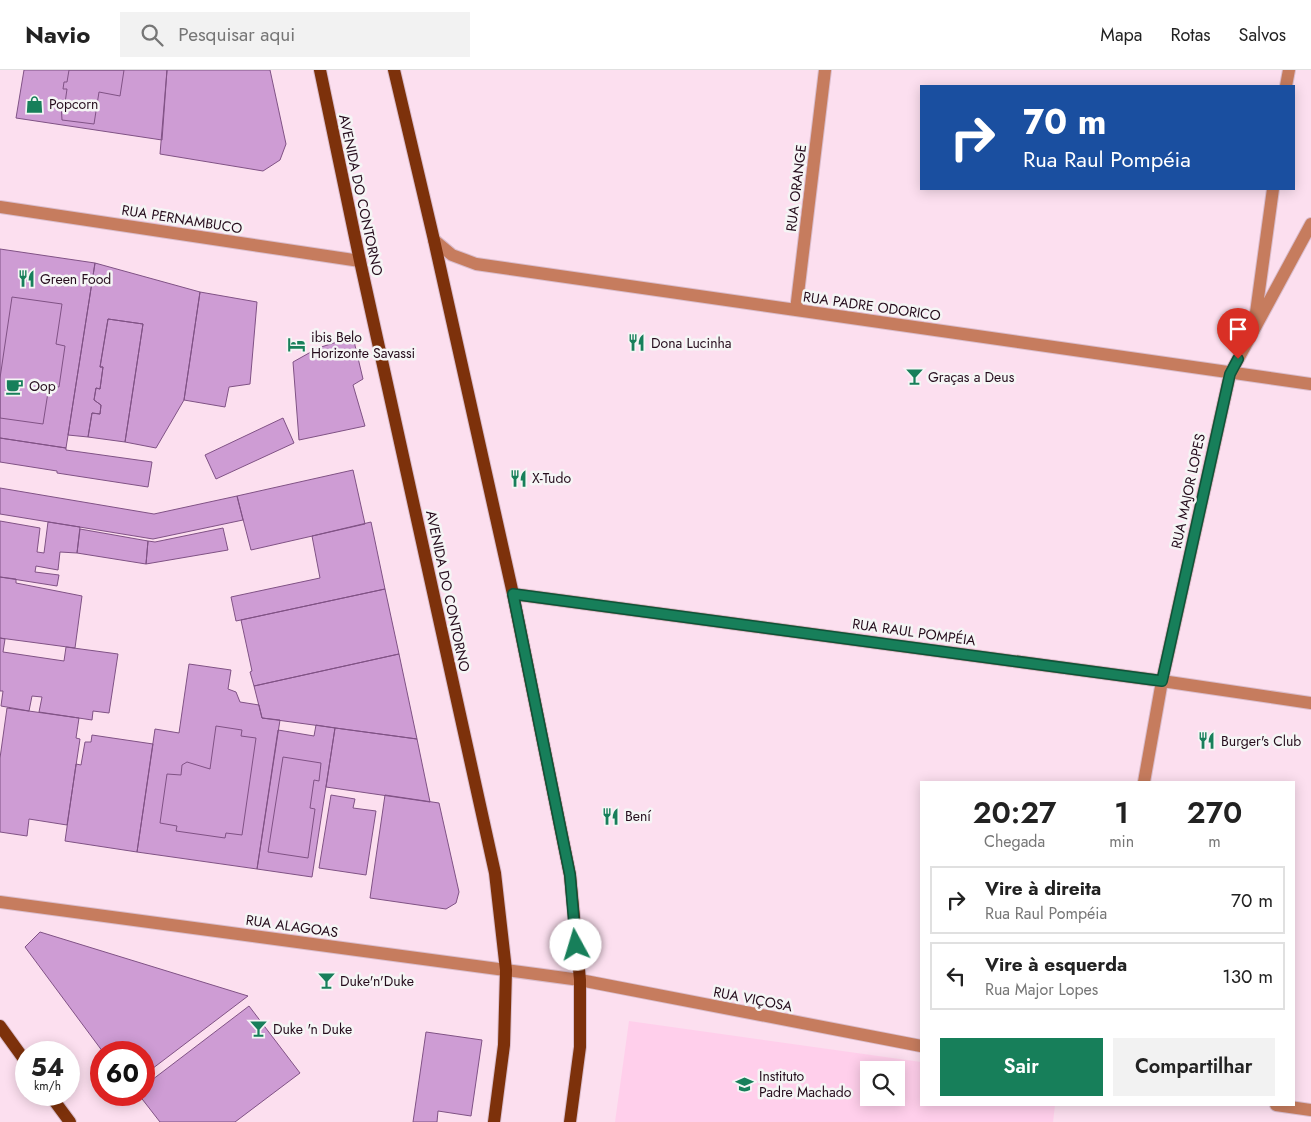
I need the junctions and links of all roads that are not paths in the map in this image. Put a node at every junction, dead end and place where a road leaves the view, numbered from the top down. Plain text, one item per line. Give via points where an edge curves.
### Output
1 (320, 70) edge
2 (394, 70) edge
3 (825, 70) edge
4 (1289, 70) edge
5 (1286, 85) edge
6 (1273, 190) edge
7 (0, 207) edge
8 (1311, 224) edge
9 (434, 240) junction
10 (360, 261) junction
11 (796, 310) junction
12 (1254, 328) junction
13 (1230, 374) junction
14 (1311, 384) edge
15 (513, 594) junction
16 (1162, 681) junction
17 (1311, 703) edge
18 (1144, 781) edge
19 (0, 902) edge
20 (506, 970) junction
21 (580, 980) junction
22 (0, 1026) edge
23 (920, 1046) edge
24 (15, 1047) edge
25 (58, 1106) edge
26 (1283, 1106) edge
27 (1311, 1110) edge
28 (70, 1122) edge
29 (494, 1122) edge
30 (570, 1122) edge

1 - 10 main road, AVENIDA DO CONTORNO
2 - 9 main road
3 - 11 street, RUA ORANGE
4 - 5 street
6 - 12 street
7 - 10 street, RUA PERNAMBUCO
8 - 12 street, RUA MAJOR LOPES
9 - 11 street, RUA PADRE ODORICO via 452,255 476,264
9 - 15 main road
10 - 20 main road, AVENIDA DO CONTORNO via 495,873
11 - 13 street, RUA PADRE ODORICO
12 - 13 street, RUA MAJOR LOPES
13 - 14 street, RUA PADRE ODORICO
13 - 16 street, RUA MAJOR LOPES
15 - 16 street, RUA RAUL POMPÉIA
15 - 21 main road via 570,875
16 - 17 street, RUA RAUL POMPÉIA
16 - 18 street, RUA MAJOR LOPES
19 - 20 street, RUA ALAGOAS
20 - 21 street, RUA ALAGOAS
20 - 29 main road, AVENIDA DO CONTORNO via 504,1045
21 - 23 street, RUA VIÇOSA
21 - 30 main road via 580,1047
22 - 24 main road
25 - 28 main road
26 - 27 street

